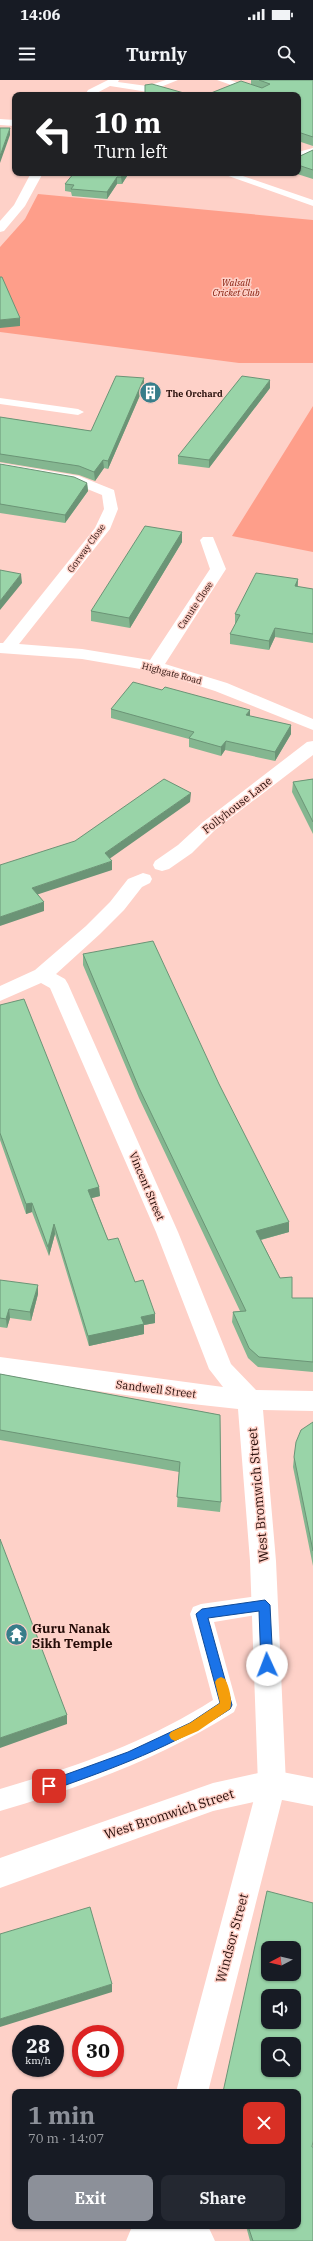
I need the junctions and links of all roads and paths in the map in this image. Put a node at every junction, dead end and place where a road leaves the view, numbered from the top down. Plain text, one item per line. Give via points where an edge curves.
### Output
1 (174, 80) edge
2 (221, 80) edge
3 (112, 81) edge
4 (94, 92) edge
5 (261, 92) edge
6 (0, 122) edge
7 (12, 123) edge
8 (313, 152) edge
9 (301, 155) edge
10 (35, 176) edge
11 (234, 176) edge
12 (313, 203) edge
13 (0, 228) edge
14 (0, 402) edge
15 (78, 412) dead end
16 (0, 467) edge
17 (208, 540) dead end
18 (4, 648) edge
19 (155, 666) junction
20 (313, 724) edge
21 (313, 746) edge
22 (162, 865) dead end
23 (143, 879) dead end
24 (42, 975) junction
25 (0, 994) edge
26 (0, 1367) edge
27 (250, 1400) junction
28 (313, 1401) edge
29 (265, 1605) junction
30 (272, 1784) junction
31 (313, 1792) edge
32 (0, 1800) edge
33 (0, 1873) edge
34 (193, 2089) edge
35 (166, 2229) edge
36 (191, 2229) edge
37 (144, 2241) edge
38 (198, 2241) edge

1 - 3 lane via 148,89
2 - 5 lane
3 - 4 lane
6 - 7 street
8 - 9 lane
10 - 13 street via 19,206
11 - 12 lane
14 - 15 lane
16 - 18 street, Gorway Close via 79,480 109,493 111,509 102,529
17 - 19 street, Canute Close via 218,569
18 - 19 street, Highgate Road via 82,654
19 - 20 street, Highgate Road via 221,687
21 - 22 street, Follyhouse Lane
23 - 24 street via 135,883 93,930
24 - 25 street
24 - 27 street, Vincent Street via 58,984 90,1054 167,1232 221,1369
26 - 27 street, Sandwell Street via 174,1392
27 - 28 street, Sandwell Street
27 - 29 street, West Bromwich Street
29 - 30 street, West Bromwich Street
29 - 32 lane via 202,1614 226,1705 194,1727 131,1756 62,1782
30 - 31 street
30 - 33 street, West Bromwich Street via 213,1797
30 - 34 street, Windsor Street
35 - 37 street
36 - 38 street

